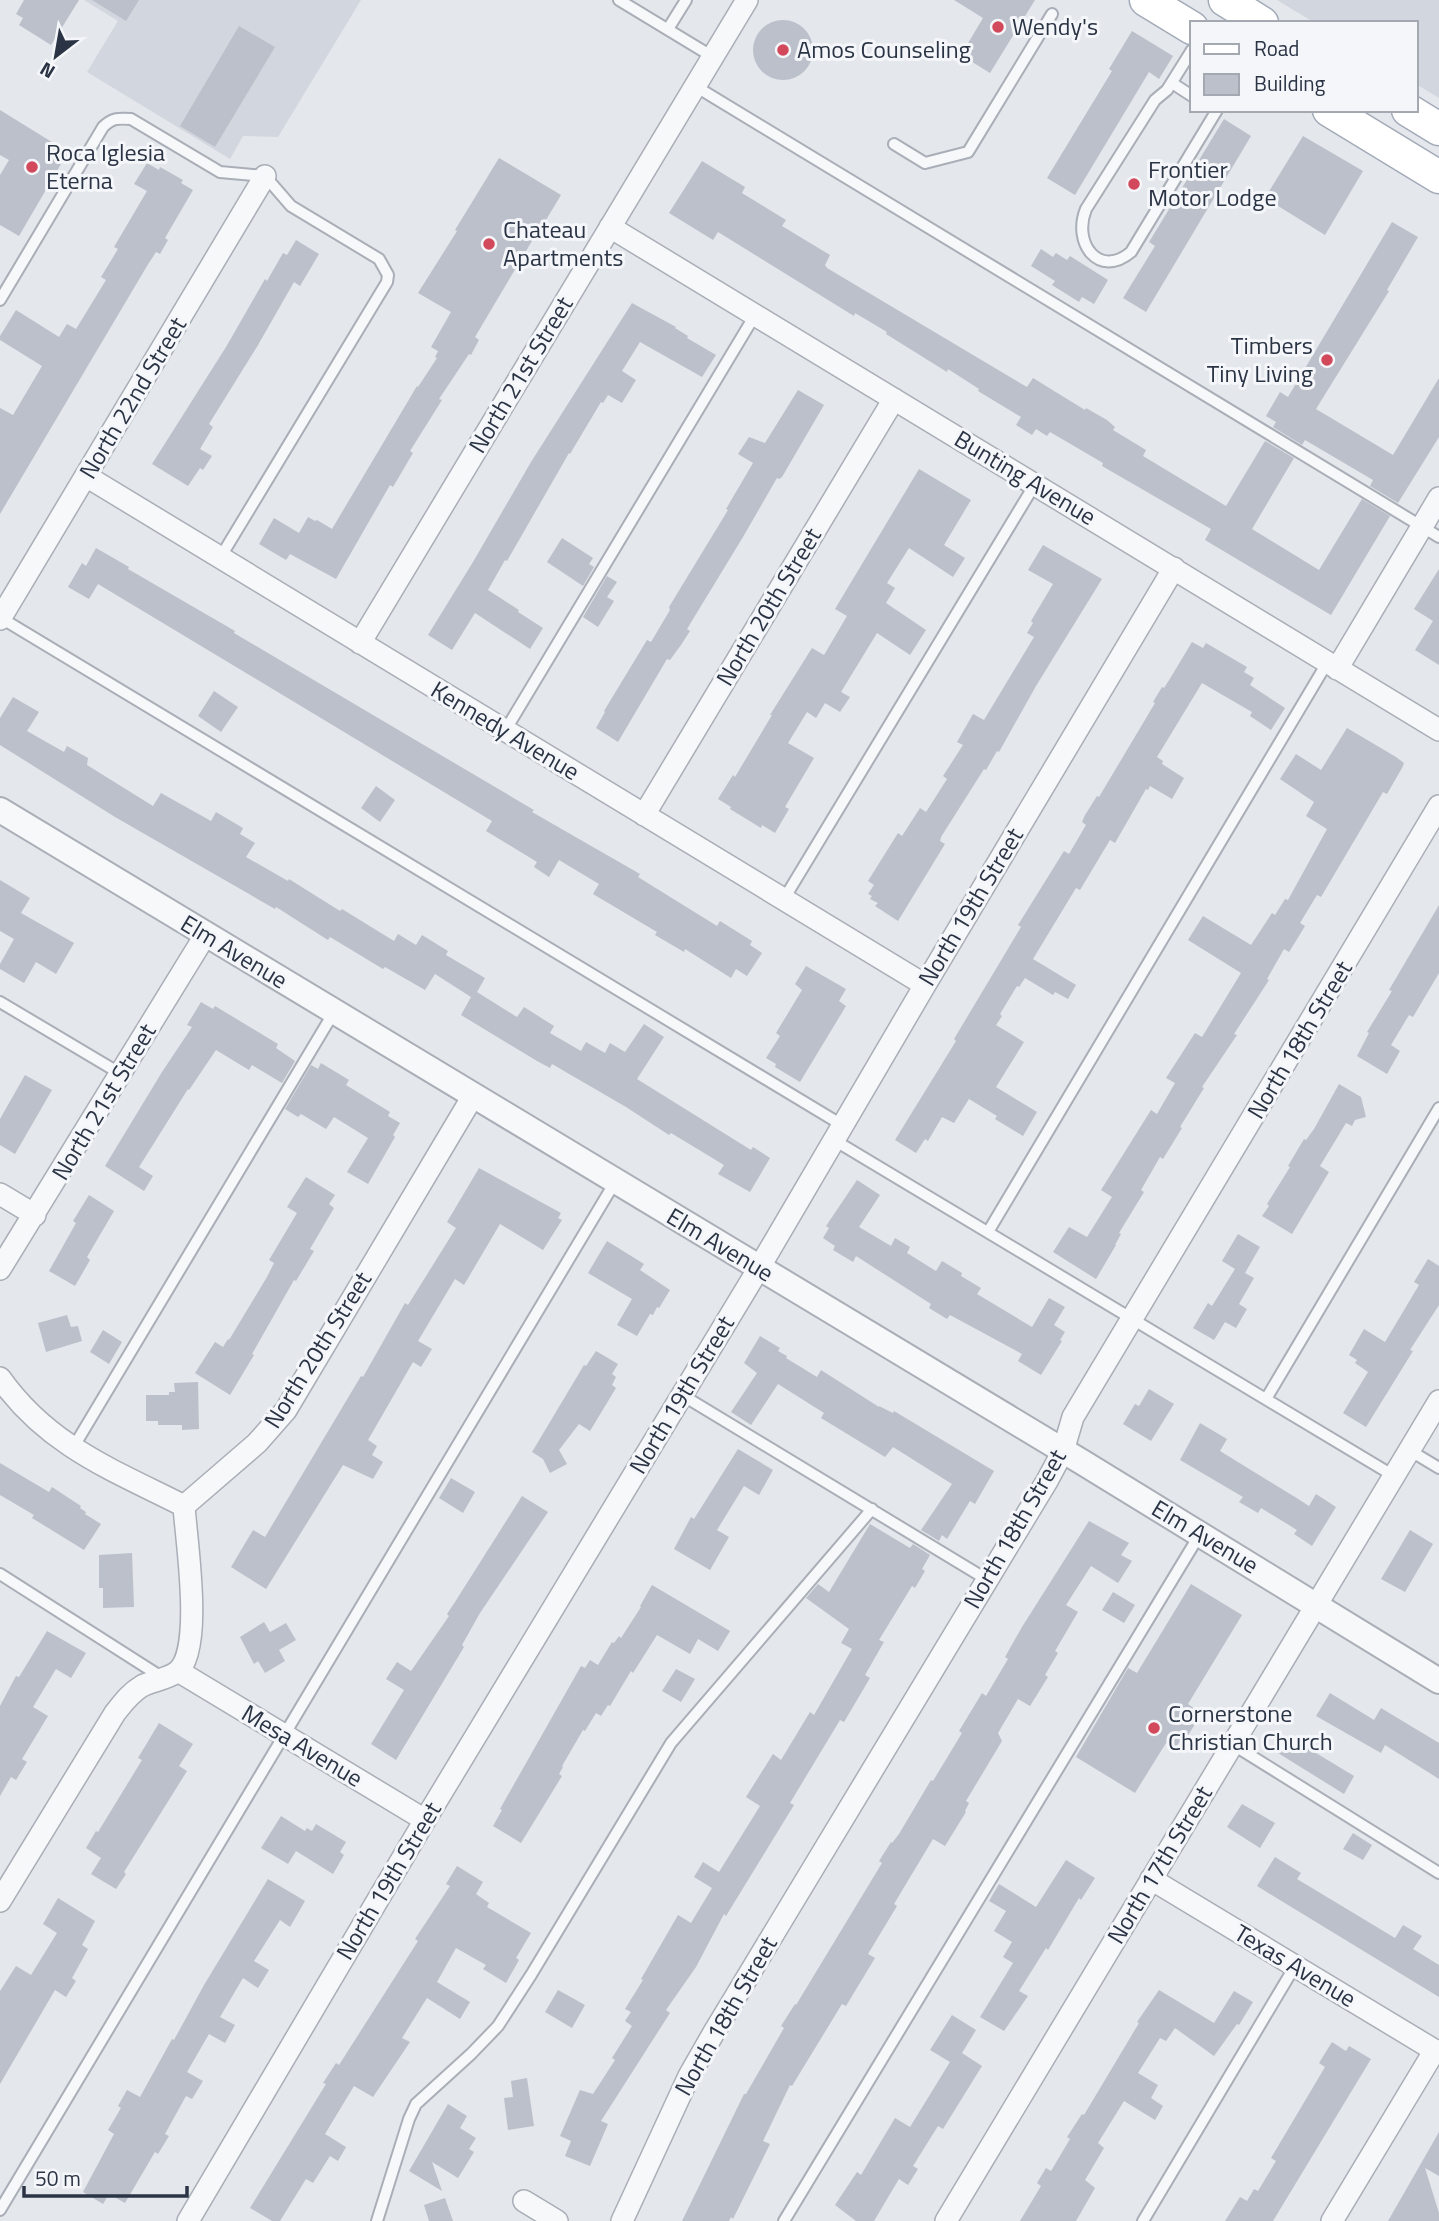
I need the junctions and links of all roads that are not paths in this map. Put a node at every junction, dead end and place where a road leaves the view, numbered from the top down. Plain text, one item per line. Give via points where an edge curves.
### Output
1 (619, 0) edge
2 (686, 0) edge
3 (747, 0) edge
4 (1146, 0) edge
5 (1225, 0) edge
6 (1052, 14) dead end
7 (1259, 21) edge
8 (1190, 27) edge
9 (668, 29) junction
10 (1190, 53) edge
11 (713, 57) junction
12 (1172, 83) junction
13 (695, 86) junction
14 (1190, 95) edge
15 (1215, 112) edge
16 (1332, 112) edge
17 (1411, 112) edge
18 (1439, 129) edge
19 (894, 144) dead end
20 (1395, 150) junction
21 (1439, 151) edge
22 (265, 176) junction
23 (1439, 177) edge
24 (610, 227) junction
25 (0, 300) edge
26 (755, 315) junction
27 (894, 400) junction
28 (86, 476) junction
29 (1035, 484) junction
30 (1439, 498) edge
31 (1430, 532) edge
32 (220, 558) junction
33 (1174, 568) junction
34 (0, 619) edge
35 (360, 643) junction
36 (1332, 666) junction
37 (505, 730) junction
38 (1439, 730) edge
39 (1439, 806) edge
40 (0, 810) edge
41 (644, 815) junction
42 (784, 900) junction
43 (206, 934) junction
44 (925, 985) junction
45 (0, 1002) edge
46 (334, 1012) junction
47 (121, 1074) junction
48 (473, 1096) junction
49 (1439, 1108) edge
50 (838, 1133) junction
51 (615, 1182) junction
52 (0, 1194) edge
53 (35, 1215) junction
54 (988, 1232) junction
55 (759, 1268) junction
56 (0, 1269) edge
57 (1133, 1320) junction
58 (0, 1378) edge
59 (682, 1395) junction
60 (1266, 1399) junction
61 (1439, 1401) edge
62 (73, 1448) junction
63 (1409, 1450) junction
64 (1063, 1451) junction
65 (1439, 1468) edge
66 (1394, 1476) junction
67 (184, 1506) junction
68 (872, 1510) junction
69 (1200, 1534) junction
70 (3, 1576) edge
71 (986, 1579) junction
72 (0, 1588) edge
73 (1316, 1605) junction
74 (171, 1674) junction
75 (1439, 1681) edge
76 (284, 1736) junction
77 (1232, 1744) junction
78 (425, 1819) junction
79 (1439, 1872) edge
80 (1151, 1879) junction
81 (0, 1901) edge
82 (1296, 1966) junction
83 (1437, 2051) edge
84 (524, 2201) dead end
85 (0, 2210) edge
86 (188, 2221) edge
87 (377, 2221) edge
88 (557, 2221) edge
89 (622, 2221) edge
90 (783, 2221) edge
91 (946, 2221) edge
92 (1143, 2221) edge
93 (1332, 2221) edge

1 - 9 lane
2 - 9 lane
3 - 11 street, North 21st Street
4 - 8 main road
5 - 7 main road
6 - 19 lane via 968,152 925,163
9 - 11 lane
10 - 12 lane
11 - 13 street, North 21st Street
12 - 14 lane
12 - 15 lane via 1155,100 1082,219 1080,231 1089,252 1114,262 1131,252
13 - 24 street, North 21st Street
13 - 31 lane
16 - 20 main road
17 - 18 main road
20 - 21 main road via 1423,142
20 - 23 main road
22 - 25 lane via 220,172 131,119 110,121
22 - 28 street, North 22nd Street
22 - 32 lane via 291,206 379,259 388,275
24 - 26 street, Bunting Avenue
24 - 35 street, North 21st Street
26 - 27 street, Bunting Avenue
26 - 37 lane
27 - 29 street, Bunting Avenue
27 - 41 street, North 20th Street
28 - 32 street, Kennedy Avenue
28 - 34 street, North 22nd Street
29 - 33 street, Bunting Avenue
29 - 42 lane
30 - 31 street
31 - 36 street
32 - 35 street, Kennedy Avenue
33 - 36 street, Bunting Avenue
33 - 44 street, North 19th Street
34 - 50 lane
35 - 37 street, Kennedy Avenue
36 - 38 street, Bunting Avenue
36 - 54 lane
37 - 41 street, Kennedy Avenue
39 - 57 street, North 18th Street
40 - 43 street, Elm Avenue
41 - 42 street, Kennedy Avenue
42 - 44 street, Kennedy Avenue
43 - 46 street, Elm Avenue
43 - 47 street, North 21st Street
44 - 50 street, North 19th Street
45 - 47 lane
46 - 48 street, Elm Avenue
46 - 62 lane
47 - 53 street, North 21st Street
48 - 51 street, Elm Avenue
48 - 67 street, North 20th Street via 286,1410 257,1443
49 - 60 lane
50 - 54 lane
50 - 55 street, North 19th Street
51 - 55 street, Elm Avenue
51 - 76 lane
52 - 53 street
53 - 56 street, North 21st Street
54 - 57 lane
55 - 59 street, North 19th Street
55 - 64 street, Elm Avenue
57 - 60 lane
57 - 64 street, North 18th Street via 1073,1418
58 - 62 street via 31,1417
59 - 68 lane
59 - 78 street, North 19th Street
60 - 66 lane
61 - 63 street, North 17th Street
62 - 67 street
63 - 65 lane
63 - 66 street, North 17th Street
64 - 69 street, Elm Avenue
64 - 71 street, North 18th Street
66 - 73 street, North 17th Street
67 - 74 street via 193,1598 191,1632 186,1658
68 - 71 lane
68 - 87 lane via 671,1743 498,2026 416,2104
69 - 73 street, Elm Avenue
69 - 90 lane
70 - 72 lane
70 - 74 lane
71 - 89 street, North 18th Street via 689,2076
73 - 75 street, Elm Avenue
73 - 77 street, North 17th Street
74 - 76 street, Mesa Avenue
74 - 81 street via 129,1695 115,1713
76 - 78 street, Mesa Avenue
76 - 85 lane
77 - 79 lane
77 - 80 street, North 17th Street
78 - 86 street, North 19th Street
80 - 82 street, Texas Avenue
80 - 91 street, North 17th Street
82 - 83 street, Texas Avenue
82 - 92 lane
83 - 93 street
84 - 88 street

